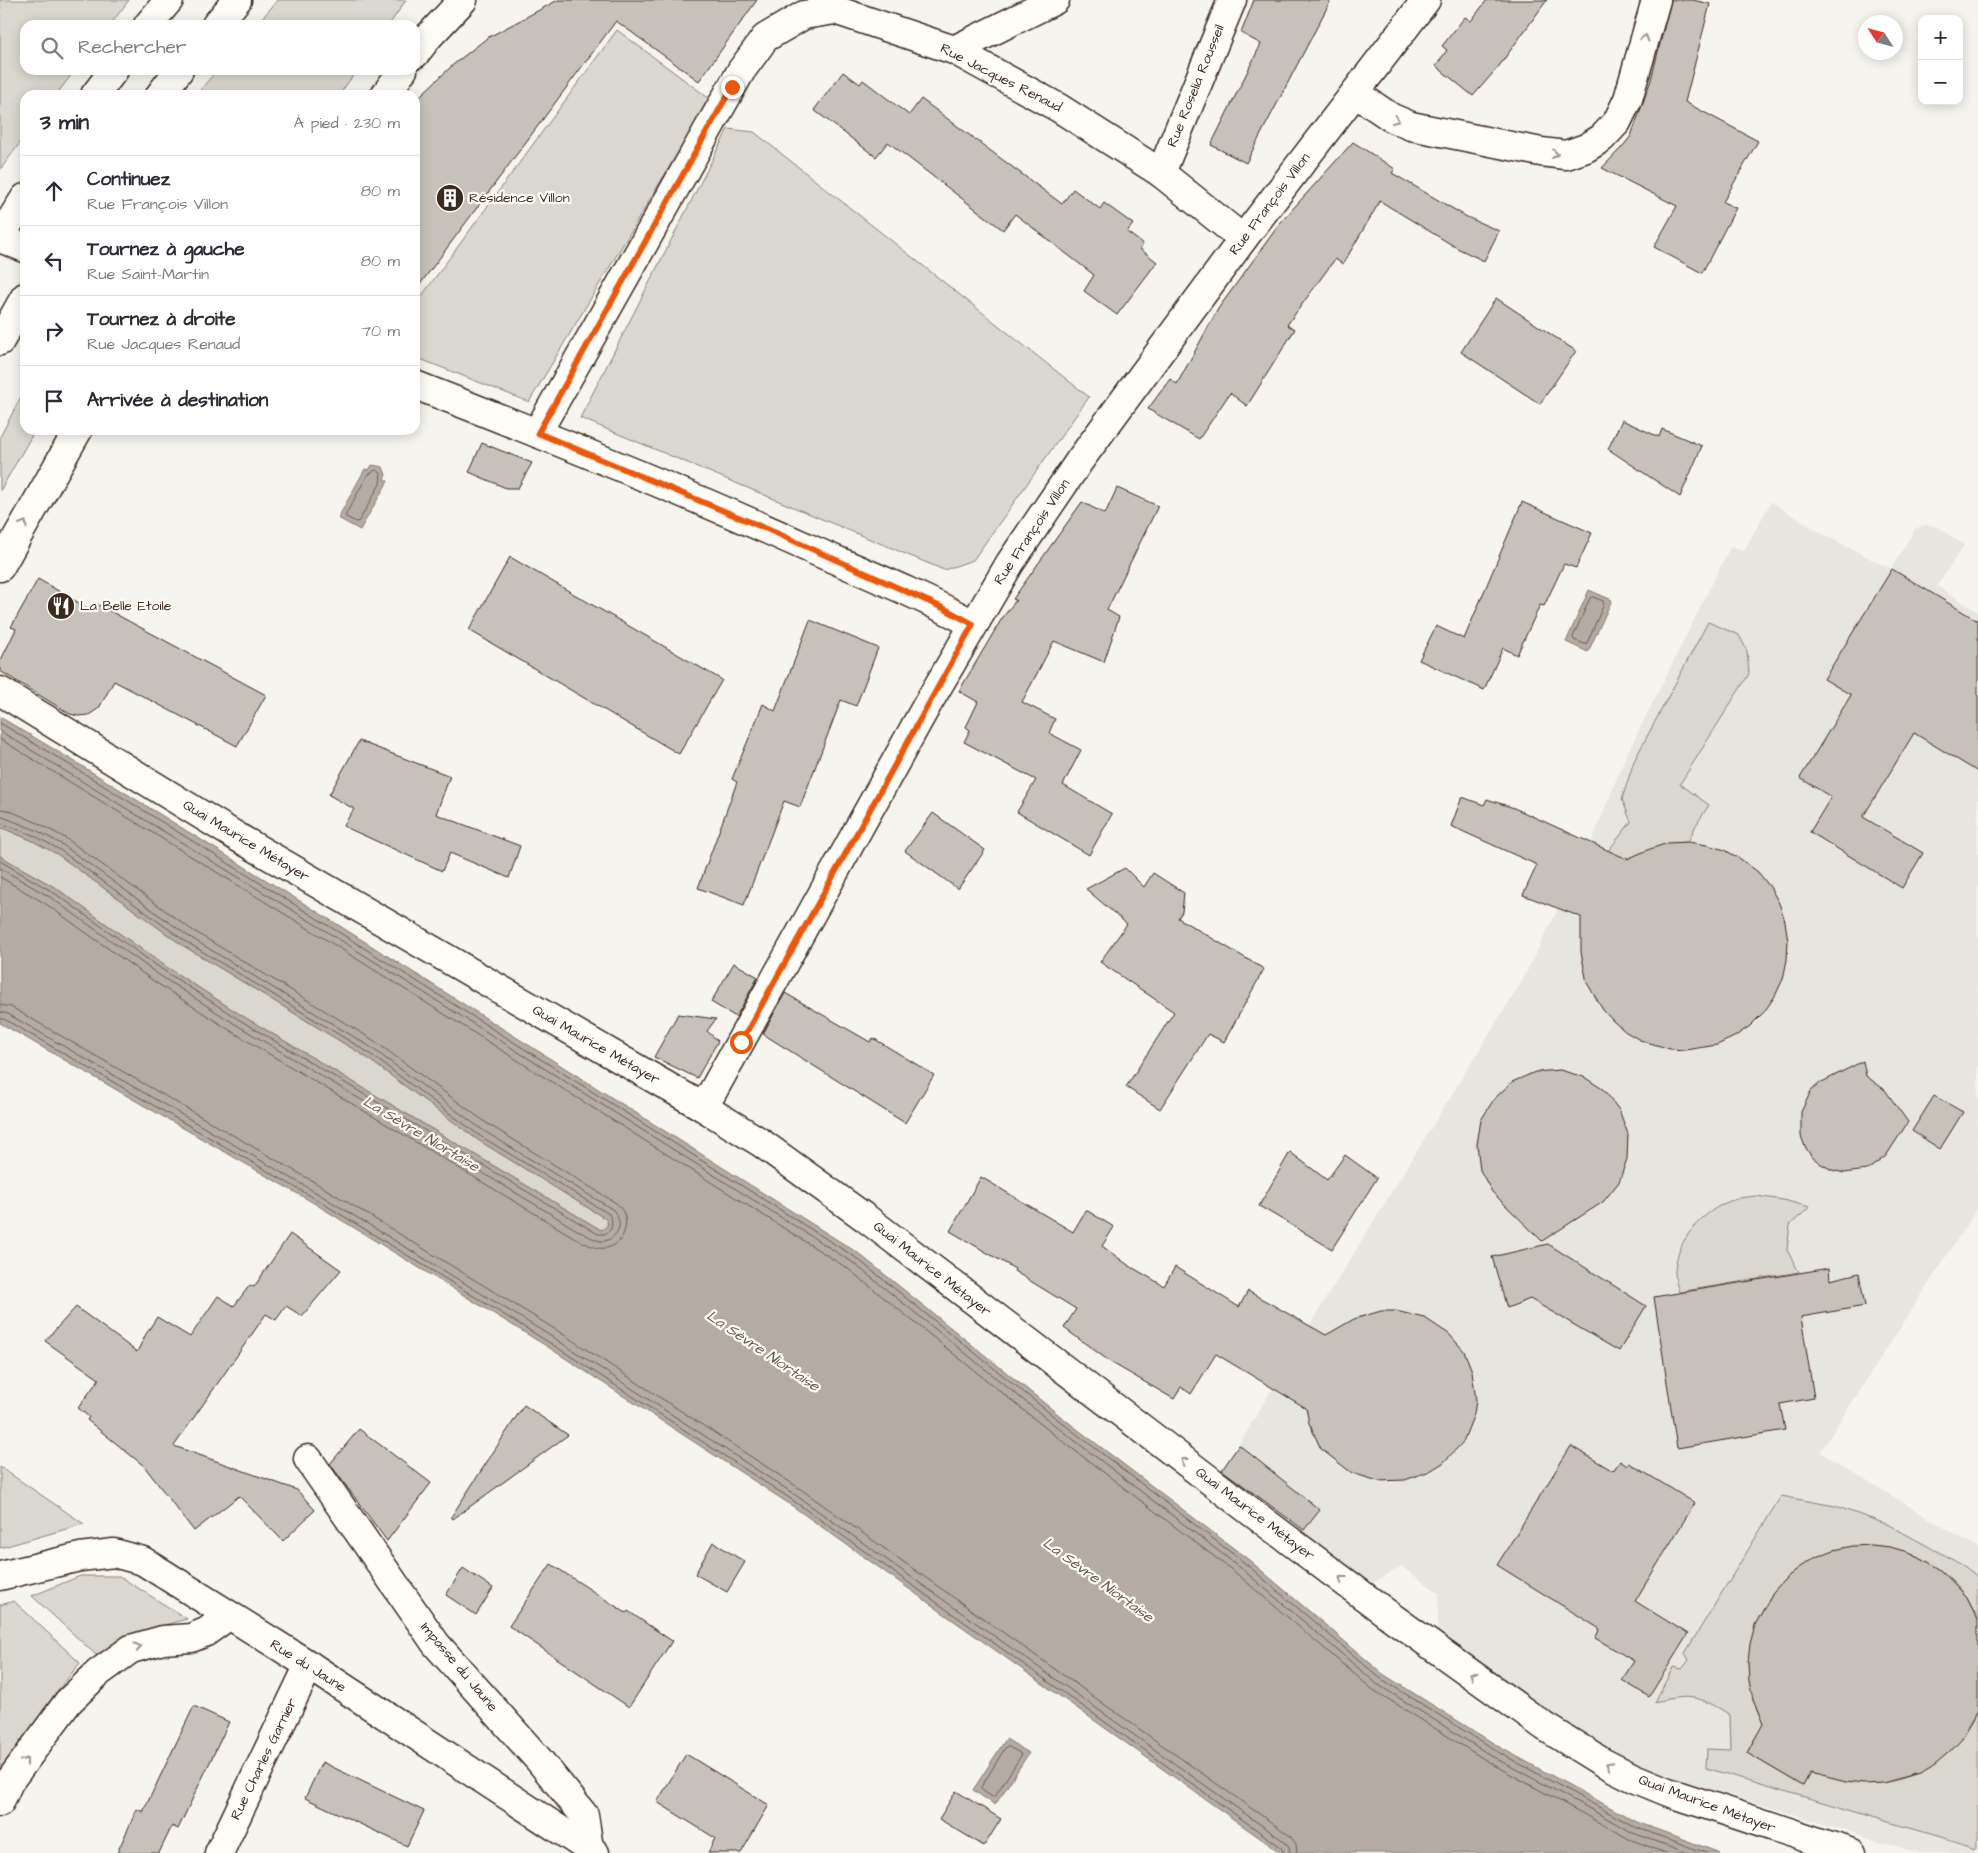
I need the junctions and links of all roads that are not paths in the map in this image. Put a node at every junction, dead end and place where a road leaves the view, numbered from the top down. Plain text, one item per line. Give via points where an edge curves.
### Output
1 (169, 0) edge
2 (237, 0) edge
3 (463, 0) edge
4 (1055, 0) edge
5 (1232, 0) edge
6 (1426, 0) edge
7 (1656, 0) edge
8 (831, 3) edge
9 (152, 20) edge
10 (220, 20) edge
11 (420, 47) edge
12 (954, 50) junction
13 (110, 75) edge
14 (175, 75) edge
15 (399, 75) edge
16 (99, 90) edge
17 (164, 90) edge
18 (389, 90) edge
19 (1355, 93) junction
20 (1161, 173) junction
21 (20, 206) edge
22 (0, 238) edge
23 (1243, 239) junction
24 (20, 246) edge
25 (20, 306) edge
26 (0, 342) edge
27 (420, 387) edge
28 (538, 433) junction
29 (75, 435) edge
30 (0, 566) edge
31 (973, 624) junction
32 (0, 692) edge
33 (703, 1107) junction
34 (308, 1459) dead end
35 (0, 1576) edge
36 (228, 1616) junction
37 (309, 1665) junction
38 (0, 1802) edge
39 (592, 1851) edge
40 (219, 1853) edge
41 (1852, 1853) edge

1 - 9 street
2 - 10 street
3 - 11 street
4 - 12 street
5 - 20 street, Rue Roselia Rousseil
6 - 19 street, Rue François Villon
19 -> 7 street via 1410,126 1566,155 1602,138 1617,122 1628,99
8 - 12 street, Rue Jacques Renaud
8 - 28 street, Rue Jacques Renaud via 765,38 741,71
12 - 20 street, Rue Jacques Renaud via 1059,108
13 - 16 street
14 - 17 street
15 - 18 street
19 - 23 street, Rue François Villon
20 - 23 street, Rue Jacques Renaud
21 - 22 street
22 - 24 street
23 - 31 street, Rue François Villon via 1080,460
25 - 26 street
27 - 28 street
28 - 31 street via 774,532
30 -> 29 street
31 - 33 street, Rue François Villon
32 - 33 street, Quai Maurice Métayer via 239,838
41 -> 33 street, Quai Maurice Métayer via 1668,1792 1602,1762 1544,1726 1262,1520 868,1219 760,1142
34 - 39 street, Impasse du Jaune via 436,1644 584,1815
35 - 36 street, Rue du Jaune via 114,1553 143,1561
36 - 37 street, Rue du Jaune
38 -> 36 street via 9,1782 68,1702 98,1673 131,1649 163,1640 190,1638 206,1632
37 - 39 street, Rue du Jaune
37 - 40 street, Rue Charles Garnier

